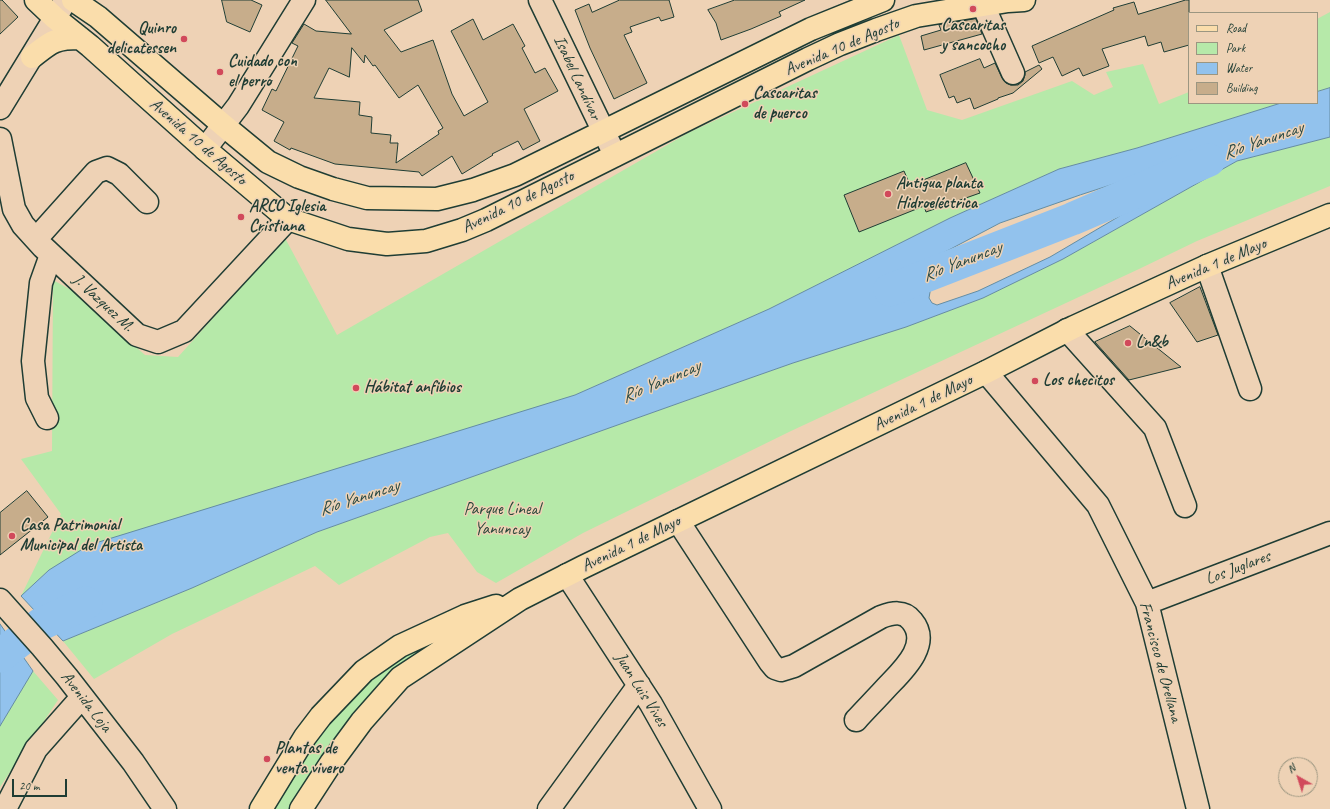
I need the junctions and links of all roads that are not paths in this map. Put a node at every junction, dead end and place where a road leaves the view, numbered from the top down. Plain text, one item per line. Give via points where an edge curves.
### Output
1 (36, 0) edge
2 (66, 0) edge
3 (73, 0) edge
4 (304, 0) edge
5 (540, 0) edge
6 (882, 0) edge
7 (1013, 0) edge
8 (983, 5) junction
9 (95, 9) edge
10 (55, 18) junction
11 (80, 38) junction
12 (32, 57) junction
13 (1013, 73) dead end
14 (0, 108) edge
15 (223, 126) junction
16 (603, 132) junction
17 (0, 139) edge
18 (205, 148) junction
19 (615, 155) junction
20 (147, 202) dead end
21 (1330, 215) edge
22 (288, 219) junction
23 (36, 239) junction
24 (51, 255) junction
25 (1207, 266) junction
26 (1067, 330) junction
27 (986, 372) junction
28 (1250, 389) dead end
29 (47, 418) dead end
30 (1185, 506) dead end
31 (678, 521) junction
32 (1330, 533) edge
33 (567, 575) junction
34 (520, 598) junction
35 (0, 600) edge
36 (1147, 603) junction
37 (639, 685) junction
38 (82, 698) junction
39 (856, 720) dead end
40 (5, 809) edge
41 (165, 809) edge
42 (261, 809) edge
43 (301, 809) edge
44 (549, 809) edge
45 (710, 809) edge
46 (1198, 809) edge

1 - 10 main road, Avenida 10 de Agosto
2 - 10 street
3 - 9 main road, Avenida 10 de Agosto
4 - 15 street
5 - 16 street, Isabel Landívar
6 - 16 main road, Avenida 10 de Agosto via 811,29
7 - 8 main road, Avenida 10 de Agosto
8 - 13 street
8 - 19 main road, Avenida 10 de Agosto via 916,16 840,44
9 - 15 main road, Avenida 10 de Agosto
10 - 11 main road, Avenida 10 de Agosto
10 - 12 street
11 - 12 main road via 63,38 51,43
11 - 18 main road, Avenida 10 de Agosto
12 - 14 street
15 - 16 main road, Avenida 10 de Agosto via 268,162 299,177 367,198 403,199 437,199 473,190 515,175
15 - 18 street
16 - 19 street, Isabel Landívar
17 - 23 street, J. Vazquez M. via 14,209 23,226
18 - 22 main road, Avenida 10 de Agosto
19 - 22 main road, Avenida 10 de Agosto via 486,220 426,241 387,244 348,239
20 - 23 street via 119,174 107,168 96,172
21 - 25 main road, Avenida 1 de Mayo
22 - 24 street, J. Vazquez M. via 184,331 158,342 137,335
23 - 24 street, J. Vazquez M.
24 - 29 street via 41,283 33,361 37,398
25 - 26 main road, Avenida 1 de Mayo
25 - 28 street
26 - 27 main road, Avenida 1 de Mayo
26 - 30 street via 1155,428
27 - 31 main road, Avenida 1 de Mayo
27 - 36 street, Francisco de Orellana via 1098,505
31 - 33 main road, Avenida 1 de Mayo
31 - 39 street via 775,668 781,670 794,666 890,613 899,613 912,621 919,638 910,662
32 - 36 street, Los Juglares
33 - 34 main road, Avenida 1 de Mayo
33 - 37 street, Juan Luis Vives
34 - 42 main road, Avenida 1 de Mayo via 465,616 400,646 364,671 321,716 305,737
34 - 43 main road, Avenida 1 de Mayo via 400,678 330,763
35 - 38 street, Avenida Loja via 42,647
36 - 46 street, Francisco de Orellana
37 - 44 street
37 - 45 street, Juan Luis Vives
38 - 40 street via 36,749
38 - 41 street, Avenida Loja via 133,762

